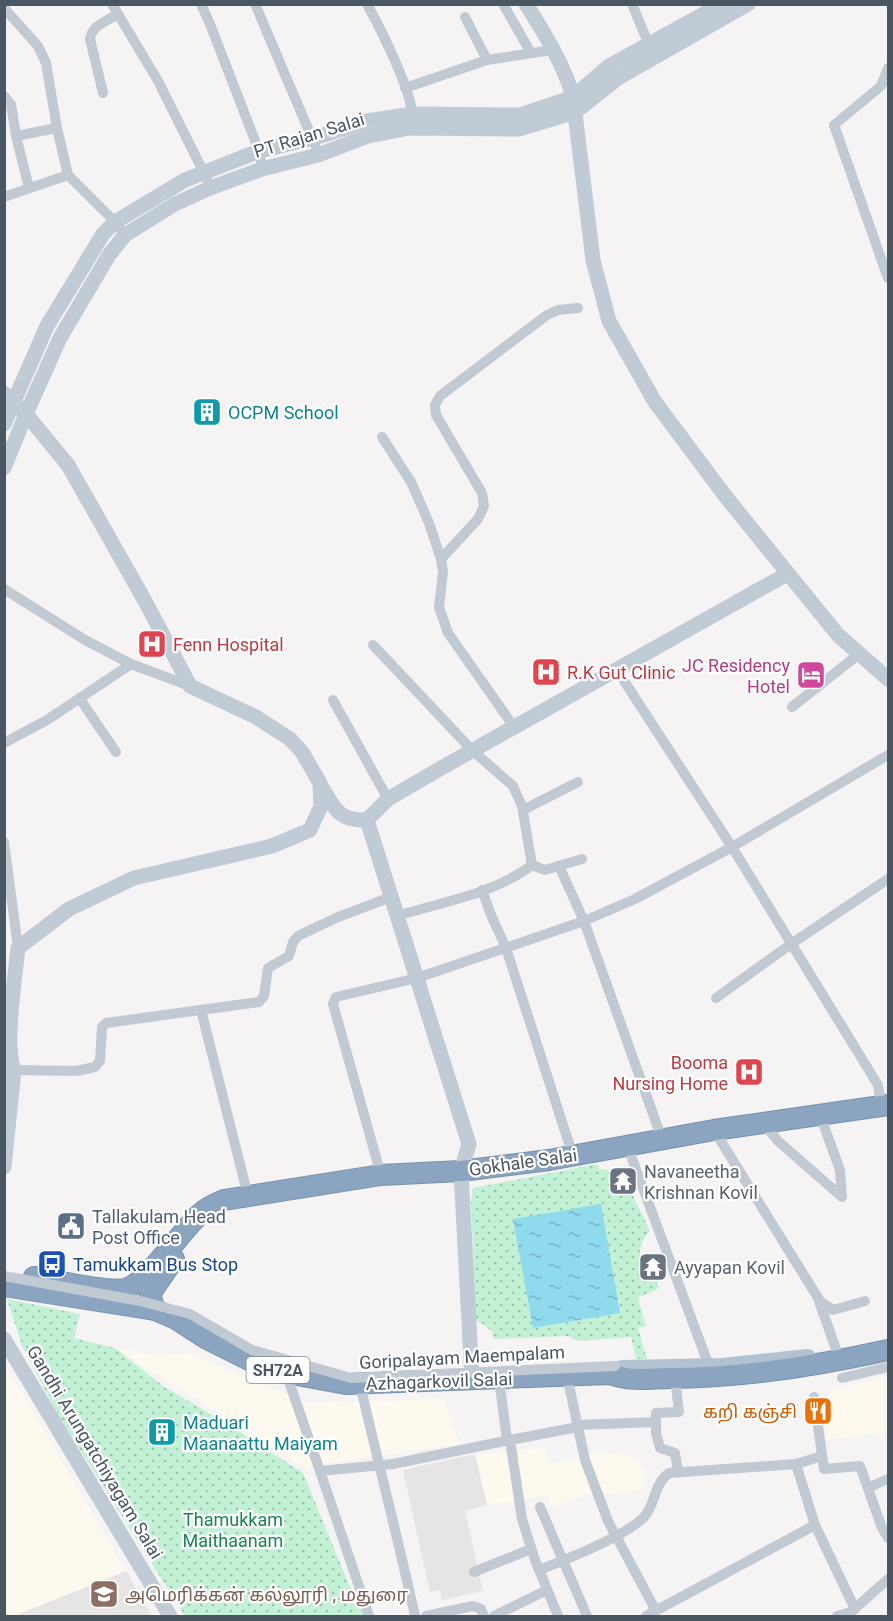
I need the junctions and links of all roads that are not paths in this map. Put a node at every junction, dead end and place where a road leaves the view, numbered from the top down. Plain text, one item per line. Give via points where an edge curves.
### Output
1 (255, 4) edge
2 (367, 4) edge
3 (503, 4) edge
4 (525, 4) edge
5 (632, 4) edge
6 (748, 4) edge
7 (205, 6) edge
8 (115, 9) edge
9 (719, 11) edge
10 (6, 13) edge
11 (465, 17) dead end
12 (649, 45) junction
13 (552, 50) junction
14 (531, 53) junction
15 (487, 60) junction
16 (888, 68) edge
17 (405, 88) junction
18 (103, 93) dead end
19 (4, 96) edge
20 (574, 104) junction
21 (411, 121) junction
22 (57, 128) junction
23 (16, 136) junction
24 (314, 138) junction
25 (259, 151) junction
26 (318, 155) junction
27 (262, 169) junction
28 (205, 172) junction
29 (68, 175) junction
30 (29, 188) junction
31 (210, 188) junction
32 (4, 197) edge
33 (115, 222) junction
34 (125, 236) junction
35 (888, 278) edge
36 (578, 308) dead end
37 (9, 397) edge
38 (26, 414) junction
39 (4, 424) edge
40 (382, 437) dead end
41 (4, 468) edge
42 (441, 559) junction
43 (787, 574) junction
44 (4, 590) edge
45 (373, 645) dead end
46 (860, 654) junction
47 (130, 664) junction
48 (617, 670) junction
49 (888, 679) edge
50 (190, 686) junction
51 (80, 699) junction
52 (333, 700) dead end
53 (792, 707) dead end
54 (514, 727) junction
55 (4, 743) edge
56 (472, 750) junction
57 (116, 752) dead end
58 (888, 755) edge
59 (578, 782) dead end
60 (320, 783) junction
61 (388, 800) junction
62 (523, 810) junction
63 (367, 820) junction
64 (4, 842) edge
65 (732, 847) junction
66 (582, 859) dead end
67 (532, 866) junction
68 (559, 866) junction
69 (888, 879) edge
70 (8, 886) edge
71 (482, 890) junction
72 (391, 897) junction
73 (397, 916) junction
74 (584, 921) junction
75 (791, 944) junction
76 (18, 948) junction
77 (506, 948) junction
78 (417, 978) junction
79 (716, 998) dead end
80 (201, 1010) junction
81 (10, 1063) edge
82 (885, 1106) edge
83 (820, 1115) junction
84 (764, 1123) junction
85 (714, 1130) junction
86 (662, 1139) junction
87 (627, 1145) junction
88 (573, 1156) junction
89 (5, 1158) edge
90 (461, 1171) junction
91 (381, 1175) junction
92 (248, 1196) junction
93 (173, 1244) junction
94 (4, 1272) edge
95 (4, 1276) edge
96 (4, 1286) edge
97 (818, 1299) junction
98 (865, 1301) dead end
99 (155, 1310) junction
100 (4, 1339) edge
101 (888, 1340) edge
102 (888, 1350) edge
103 (837, 1352) junction
104 (709, 1366) junction
105 (888, 1367) edge
106 (612, 1370) junction
107 (286, 1373) junction
108 (567, 1376) junction
109 (499, 1378) junction
110 (675, 1378) junction
111 (842, 1378) dead end
112 (472, 1379) junction
113 (360, 1384) junction
114 (814, 1397) dead end
115 (656, 1422) junction
116 (578, 1426) junction
117 (509, 1440) junction
118 (822, 1456) junction
119 (796, 1464) junction
120 (378, 1466) junction
121 (678, 1471) junction
122 (320, 1472) junction
123 (888, 1479) edge
124 (868, 1488) junction
125 (540, 1507) dead end
126 (815, 1525) junction
127 (887, 1534) edge
128 (616, 1536) junction
129 (531, 1549) junction
130 (563, 1560) junction
131 (539, 1570) junction
132 (474, 1572) dead end
133 (888, 1579) edge
134 (547, 1590) junction
135 (855, 1609) junction
136 (651, 1614) edge
137 (170, 1617) edge
138 (369, 1617) edge
139 (415, 1617) edge
140 (426, 1617) edge
141 (484, 1617) edge
142 (494, 1617) edge
143 (558, 1617) edge
144 (586, 1617) edge
145 (837, 1617) edge

1 - 24 street
2 - 17 street
3 - 14 street
4 - 13 main road
5 - 12 street
6 - 9 main road, PT Rajan Salai
7 - 25 street
8 - 18 street via 93,29 90,39
8 - 28 street
9 - 12 main road, PT Rajan Salai
9 - 20 main road, PT Rajan Salai
10 - 22 street via 38,46 46,63
11 - 15 street
12 - 20 main road, PT Rajan Salai via 609,66
13 - 14 street
13 - 20 main road via 568,81
14 - 15 street
15 - 17 street
16 - 35 street via 880,86 834,125
17 - 21 street
19 - 23 street via 11,104
20 - 21 main road, PT Rajan Salai via 520,115
20 - 43 main road via 593,260 609,321 655,402
21 - 24 main road, PT Rajan Salai via 367,121
21 - 26 main road, PT Rajan Salai
22 - 23 street
22 - 29 street
23 - 30 street
24 - 25 main road, PT Rajan Salai
24 - 26 street
25 - 27 street
25 - 28 main road, PT Rajan Salai
26 - 27 main road, PT Rajan Salai
27 - 31 main road, PT Rajan Salai
28 - 31 street
28 - 33 main road, PT Rajan Salai via 184,180
29 - 30 street
29 - 33 street
30 - 32 street
31 - 34 main road, PT Rajan Salai via 175,204
33 - 34 street
33 - 37 main road, PT Rajan Salai via 103,234 47,326
34 - 38 main road, PT Rajan Salai via 109,255 60,338
36 - 42 street via 547,315 440,396 435,405 436,415 482,493 484,506 478,519
37 - 38 main road
37 - 39 main road, PT Rajan Salai
38 - 41 main road, PT Rajan Salai
38 - 50 main road via 68,465
40 - 42 street via 411,482
42 - 54 street via 438,607 442,620
43 - 46 main road via 838,635
43 - 48 main road
44 - 47 street
45 - 56 street
46 - 49 main road
46 - 53 street
47 - 50 street
47 - 51 street
48 - 54 main road
48 - 65 street
50 - 60 main road via 256,717 290,739
51 - 55 street
51 - 57 street
52 - 61 street
54 - 56 main road
56 - 61 main road
56 - 62 street via 513,786
58 - 65 street
59 - 62 street
60 - 63 main road via 336,812 354,821
60 - 76 main road via 321,806 310,830 272,846 135,878 69,909
61 - 63 main road
62 - 67 street
63 - 72 main road
64 - 70 street
65 - 74 street via 635,899
65 - 75 street
66 - 68 street
67 - 68 street via 545,870
67 - 71 street via 517,877
68 - 74 street
69 - 75 street
70 - 76 street
71 - 73 street
71 - 77 street
72 - 73 main road
72 - 80 street via 298,936 289,956 268,968 264,996 259,1002
73 - 78 main road
74 - 77 street
74 - 86 street
75 - 79 street
75 - 82 street via 878,1085
76 - 81 main road
77 - 78 street
77 - 88 street
78 - 90 main road via 469,1144
78 - 91 street via 339,996 333,1004
80 - 81 street via 106,1023 102,1027 100,1061 91,1069 76,1071
80 - 92 street
81 - 89 main road
82 - 83 highway, Gokhale Salai
83 - 84 highway, Gokhale Salai
83 - 84 street via 840,1170 843,1197 778,1141
84 - 85 highway, Gokhale Salai
85 - 86 highway, Gokhale Salai
85 - 97 street
86 - 87 highway, Gokhale Salai
87 - 88 highway, Gokhale Salai
87 - 104 street
88 - 90 highway, Gokhale Salai
90 - 91 highway, Gokhale Salai
90 - 112 main road
91 - 92 highway, Gokhale Salai
92 - 93 highway, Gokhale Salai via 211,1205
93 - 94 highway, Gokhale Salai via 126,1289
93 - 99 highway, Gokhale Salai via 174,1258 150,1294
95 - 106 street, Goripalayam Maempalam, bridge via 190,1314 252,1350 351,1378
96 - 99 highway, Azhagarkovil Salai / SH72A
97 - 98 street via 833,1310
97 - 103 street
99 - 107 highway, Azhagarkovil Salai / SH72A via 253,1362
100 - 137 main road, Gandhi Arungatchiyagam Salai
101 - 103 main road
102 - 110 highway, Azhagarkovil Salai / SH72A via 793,1369
103 - 104 main road
104 - 106 main road
105 - 111 street
106 - 108 highway, Azhagarkovil Salai / SH72A
106 - 110 highway, Azhagarkovil Salai / SH72A via 623,1379
107 - 113 highway, Azhagarkovil Salai / SH72A
107 - 122 street
108 - 109 highway, Azhagarkovil Salai / SH72A
108 - 116 street
109 - 112 highway, Azhagarkovil Salai / SH72A
109 - 117 street
110 - 115 street via 679,1412 656,1413
112 - 113 highway, Azhagarkovil Salai / SH72A
113 - 120 street
114 - 118 street
115 - 116 street
115 - 121 street via 660,1448 675,1453
116 - 117 street
116 - 128 street via 585,1460
117 - 120 street
117 - 129 street
118 - 119 street
118 - 124 street via 824,1469 860,1466
119 - 121 street
119 - 126 street
120 - 122 street
120 - 139 street via 394,1518
121 - 128 street via 661,1479 642,1519
122 - 138 street
123 - 124 street
124 - 127 street
125 - 130 street
126 - 135 street
126 - 136 street
128 - 130 street
128 - 136 street
129 - 131 street
129 - 132 street
130 - 131 street
130 - 144 street
131 - 134 street
133 - 135 street
134 - 142 street
134 - 143 street
135 - 145 street
140 - 141 street via 473,1606 481,1609

